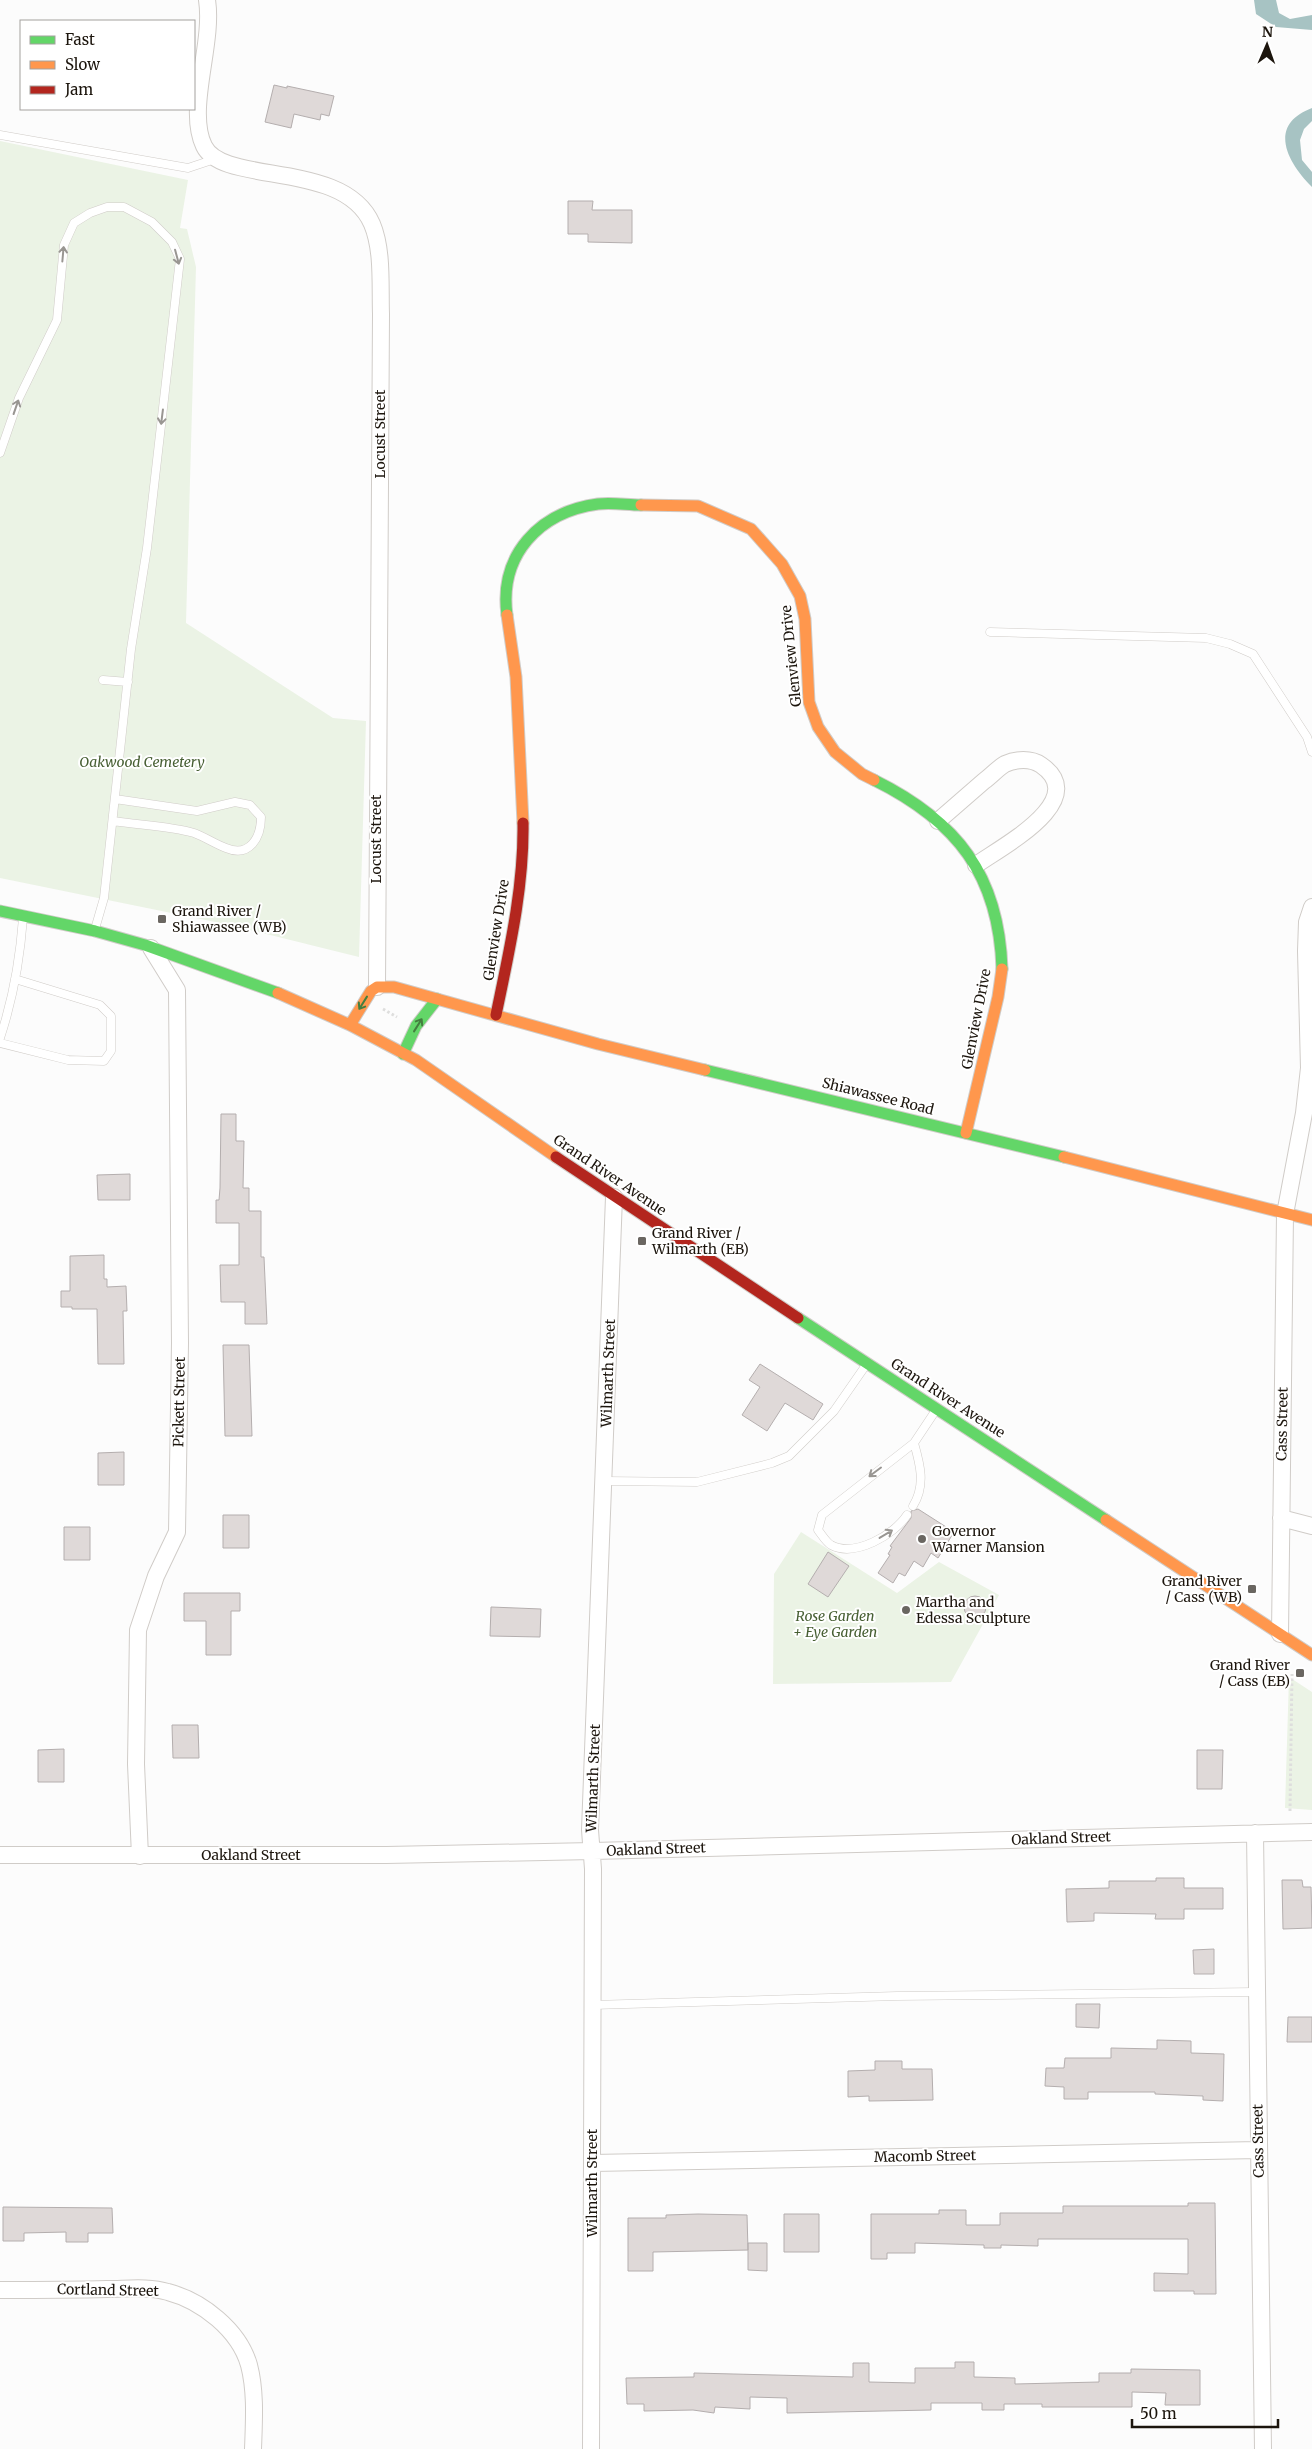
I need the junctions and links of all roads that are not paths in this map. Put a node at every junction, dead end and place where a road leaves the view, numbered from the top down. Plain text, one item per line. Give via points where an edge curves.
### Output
1 (207, 0) edge
2 (0, 135) edge
3 (215, 159) junction
4 (0, 453) edge
5 (990, 632) dead end
6 (103, 680) dead end
7 (128, 682) junction
8 (1312, 752) edge
9 (115, 799) junction
10 (113, 821) junction
11 (938, 821) junction
12 (976, 865) junction
13 (1312, 907) edge
14 (0, 911) edge
15 (23, 916) junction
16 (95, 931) junction
17 (151, 948) junction
18 (15, 979) junction
19 (377, 987) junction
20 (437, 999) junction
21 (496, 1015) junction
22 (350, 1025) junction
23 (0, 1038) edge
24 (0, 1043) edge
25 (403, 1054) junction
26 (966, 1133) junction
27 (614, 1197) junction
28 (1285, 1214) junction
29 (1312, 1220) edge
30 (867, 1363) junction
31 (936, 1409) junction
32 (914, 1443) junction
33 (605, 1481) junction
34 (913, 1506) dead end
35 (907, 1515) dead end
36 (1281, 1518) junction
37 (1312, 1526) edge
38 (1280, 1634) junction
39 (1312, 1655) edge
40 (1312, 1832) edge
41 (1255, 1833) junction
42 (593, 1851) junction
43 (0, 1855) edge
44 (140, 1856) junction
45 (1256, 1992) junction
46 (592, 2005) junction
47 (1258, 2150) junction
48 (592, 2163) junction
49 (0, 2290) edge
50 (253, 2449) edge
51 (591, 2449) edge
52 (1263, 2449) edge

1 - 3 street via 206,50 198,119 204,147
2 - 3 lane via 188,168
3 - 19 street, Locust Street via 230,166 309,180 336,190 360,205 372,224 378,246 381,314
4 -> 7 lane via 19,398 57,320 64,245 74,224 107,207 124,207 152,222 172,242 180,259 147,548
5 - 8 lane via 1206,638 1230,644 1253,654 1307,737
6 - 7 lane
7 - 9 lane
9 - 10 lane
9 - 10 lane via 197,811 235,802 250,805 261,817 261,831 253,845 241,850 228,849 194,833
10 - 16 lane via 104,898
11 - 12 street, Glenview Drive
11 - 12 street via 1004,765 1021,760 1037,762 1047,769 1056,781 1057,796 1052,807
11 - 21 street, Glenview Drive via 902,794 862,774 835,752 818,727 809,702 807,635 800,596 782,564 751,529 698,506 599,504 562,513 532,534 512,564 505,598 516,678 523,840 516,919
12 - 26 street, Glenview Drive via 991,898 1001,941 1002,970
13 - 28 street, Cass Street via 1307,922 1306,950 1309,1068
14 - 15 street, Grand River Avenue
15 - 16 street, Grand River Avenue
15 - 18 lane
16 - 17 street, Grand River Avenue
17 - 22 street, Grand River Avenue via 267,988
17 - 44 street, Pickett Street via 177,990 180,1348 177,1532 156,1576 138,1630 136,1764
18 - 23 lane
18 - 24 lane via 100,1005 111,1016 111,1051 104,1061 68,1060
19 - 20 street, Shiawassee Road via 394,987
19 -> 22 street via 364,999
20 - 21 street, Shiawassee Road
25 -> 20 street via 416,1026
21 - 26 street, Shiawassee Road via 598,1044
22 - 25 street, Grand River Avenue
25 - 27 street, Grand River Avenue
26 - 28 street, Shiawassee Road
27 - 30 street, Grand River Avenue
27 - 33 street, Wilmarth Street
28 - 29 street, Shiawassee Road
28 - 36 street, Cass Street
30 - 31 street, Grand River Avenue
30 - 33 lane via 834,1411 789,1456 697,1482
31 - 32 lane
31 - 38 street, Grand River Avenue
32 - 34 lane via 922,1486
32 -> 35 lane via 822,1515 818,1530 832,1545 854,1550 900,1526
33 - 42 street, Wilmarth Street via 590,1830
36 - 37 street
36 - 38 street, Cass Street
38 - 39 street, Grand River Avenue
40 - 41 street, Oakland Street
41 - 42 street, Oakland Street
41 - 45 street, Cass Street
42 - 44 street, Oakland Street
42 - 46 street, Wilmarth Street
43 - 44 street, Oakland Street
45 - 46 lane via 897,1996
45 - 47 street, Cass Street
46 - 48 street, Wilmarth Street
47 - 48 street, Macomb Street
47 - 52 street, Cass Street
48 - 51 street, Wilmarth Street
49 - 50 street, Cortland Street via 153,2289 199,2305 232,2333 249,2364 254,2389

